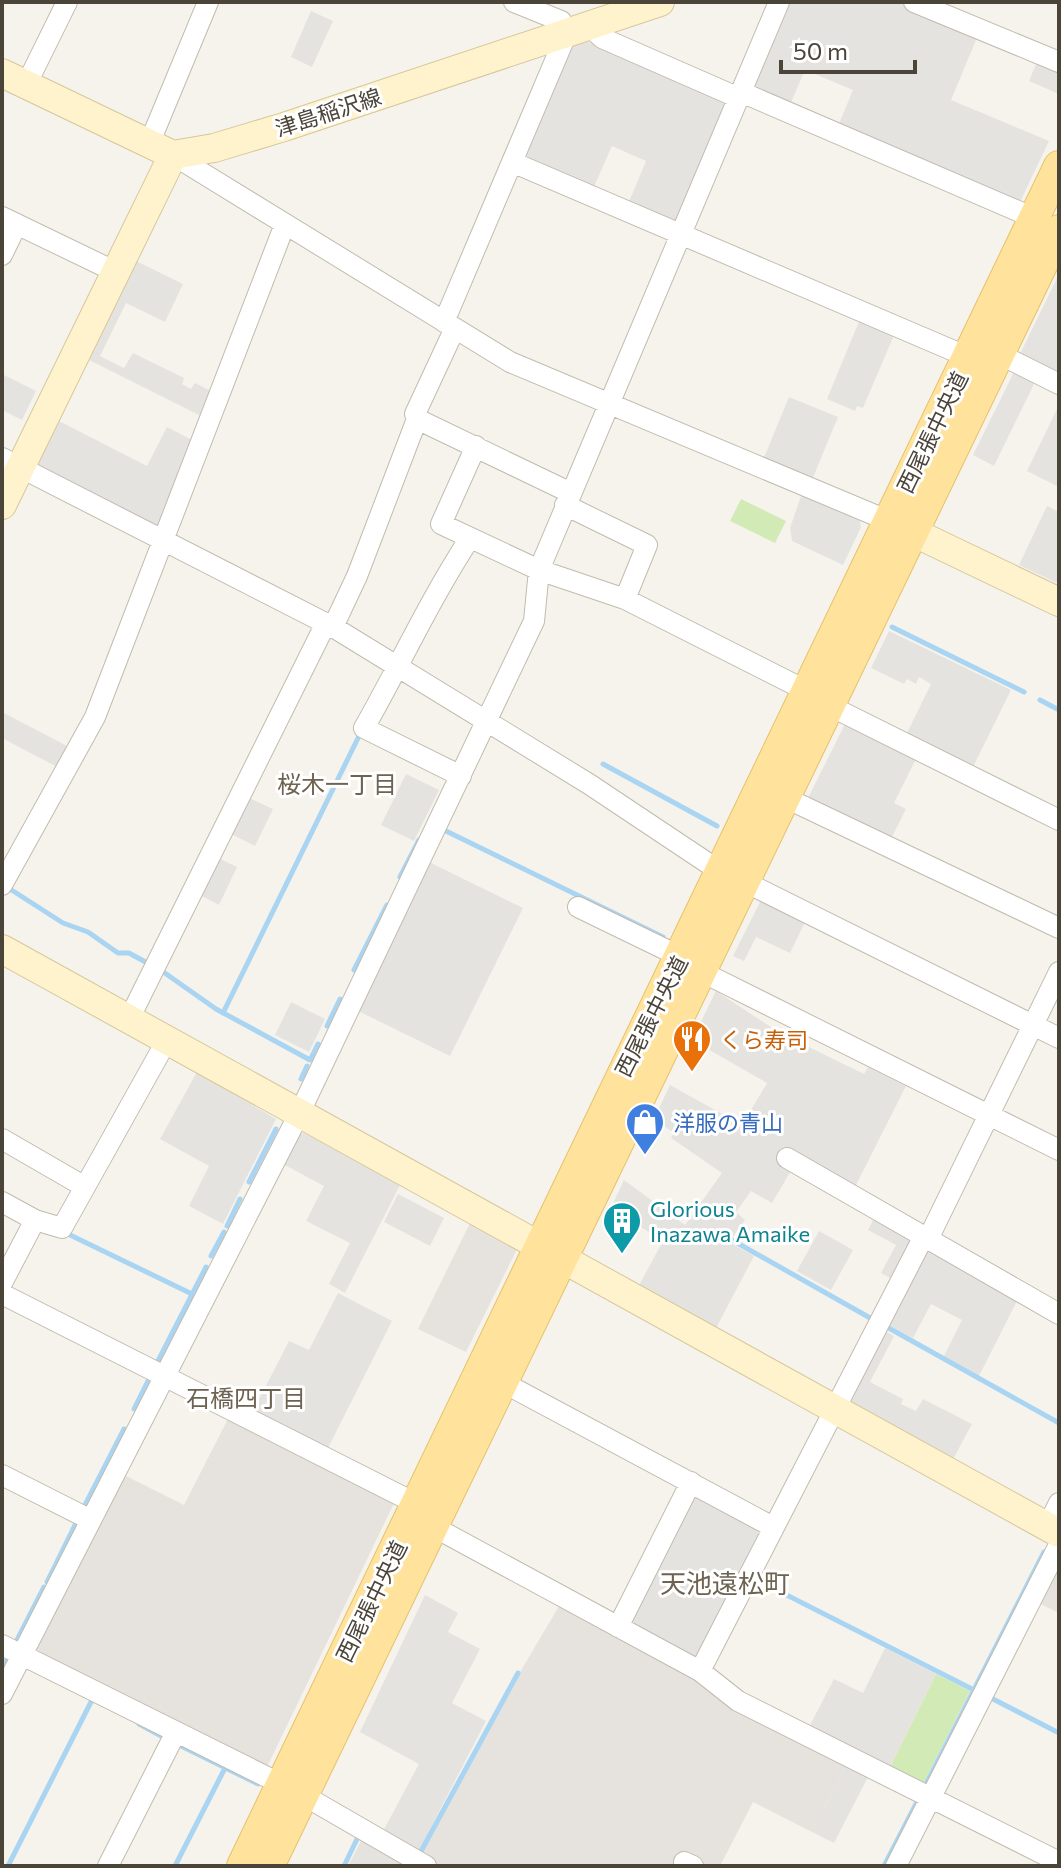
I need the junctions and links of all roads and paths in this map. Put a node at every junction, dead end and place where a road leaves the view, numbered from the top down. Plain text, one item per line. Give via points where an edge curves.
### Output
1 (67, 2) edge
2 (208, 2) edge
3 (514, 2) edge
4 (660, 2) edge
5 (779, 2) edge
6 (914, 2) edge
7 (578, 30) junction
8 (1059, 62) edge
9 (14, 79) edge
10 (740, 95) junction
11 (161, 149) junction
12 (512, 162) junction
13 (1059, 166) edge
14 (10, 221) edge
15 (285, 224) junction
16 (1047, 224) edge
17 (681, 235) junction
18 (2, 255) edge
19 (116, 272) junction
20 (450, 325) junction
21 (999, 354) junction
22 (968, 357) junction
23 (1059, 384) edge
24 (610, 404) junction
25 (417, 419) junction
26 (476, 446) junction
27 (11, 462) edge
28 (568, 499) junction
29 (2, 505) edge
30 (902, 526) junction
31 (470, 538) junction
32 (164, 540) junction
33 (539, 570) junction
34 (625, 599) junction
35 (1059, 602) edge
36 (330, 625) junction
37 (399, 667) junction
38 (818, 699) junction
39 (487, 722) junction
40 (461, 776) junction
41 (786, 798) junction
42 (1059, 820) edge
43 (733, 877) junction
44 (2, 885) edge
45 (578, 907) dead end
46 (1059, 928) edge
47 (2, 949) edge
48 (691, 965) junction
49 (1059, 972) edge
50 (129, 1019) junction
51 (1033, 1025) junction
52 (1059, 1038) edge
53 (167, 1040) junction
54 (299, 1114) junction
55 (989, 1115) junction
56 (2, 1139) edge
57 (1059, 1150) edge
58 (787, 1158) dead end
59 (85, 1187) junction
60 (2, 1202) edge
61 (35, 1220) junction
62 (926, 1238) junction
63 (551, 1253) junction
64 (2, 1283) edge
65 (2, 1294) edge
66 (1059, 1314) edge
67 (165, 1376) junction
68 (504, 1383) junction
69 (833, 1408) junction
70 (2, 1475) edge
71 (691, 1482) junction
72 (426, 1515) junction
73 (91, 1520) junction
74 (773, 1527) junction
75 (1056, 1527) edge
76 (618, 1627) junction
77 (2, 1645) edge
78 (22, 1655) junction
79 (700, 1671) junction
80 (2, 1694) edge
81 (176, 1732) junction
82 (292, 1790) junction
83 (931, 1797) junction
84 (1059, 1862) edge
85 (108, 1866) edge
86 (242, 1866) edge
87 (269, 1866) edge
88 (426, 1866) edge
89 (896, 1866) edge

1 - 9 street
2 - 11 street
3 - 7 street
4 - 7 street, 津島稲沢線
5 - 10 street
6 - 8 street
7 - 10 street
7 - 11 street, 津島稲沢線 via 214,148
7 - 12 street
9 - 11 street
10 - 16 street
10 - 17 street
11 - 15 street
11 - 19 street
12 - 17 street
12 - 20 street
13 - 16 main road, 西尾張中央道
14 - 18 street
14 - 19 street
15 - 20 street
15 - 32 street
16 - 21 main road, 西尾張中央道
16 - 22 main road, 西尾張中央道
17 - 22 street
17 - 24 street
19 - 27 street
20 - 24 street via 510,362
20 - 25 street
21 - 23 street
21 - 30 main road, 西尾張中央道
22 - 30 main road, 西尾張中央道
24 - 28 street
24 - 30 street
25 - 26 street
25 - 36 street via 357,576
26 - 28 street
26 - 31 street via 441,524
27 - 29 street
27 - 32 street
28 - 33 street
28 - 34 street via 647,545
30 - 35 street
30 - 38 main road, 西尾張中央道
31 - 33 street
31 - 37 street via 438,586
32 - 36 street
32 - 44 street via 95,717
33 - 34 street
33 - 39 street via 534,621
34 - 38 street
36 - 37 street
36 - 50 street
37 - 39 street
37 - 40 street via 364,728
38 - 41 main road, 西尾張中央道
38 - 42 street
38 - 43 main road, 西尾張中央道
39 - 40 street
39 - 43 street
40 - 54 street
41 - 43 main road, 西尾張中央道
41 - 46 street
43 - 48 main road, 西尾張中央道
43 - 51 street
45 - 48 street
47 - 50 street
48 - 55 street
48 - 63 main road, 西尾張中央道
49 - 51 street
50 - 53 street
51 - 52 street
51 - 55 street
53 - 54 street
53 - 59 street
54 - 63 street
54 - 67 street
55 - 57 street
55 - 62 street
56 - 59 street
58 - 62 street
59 - 61 street via 62,1228
60 - 61 street
61 - 64 street
62 - 66 street
62 - 69 street
63 - 68 main road, 西尾張中央道
63 - 69 street
63 - 72 main road, 西尾張中央道
65 - 67 street
67 - 72 street
67 - 73 street
68 - 71 street
68 - 72 main road, 西尾張中央道
69 - 74 street
69 - 75 street
70 - 73 street
71 - 74 street
71 - 76 street
72 - 76 street
72 - 82 main road, 西尾張中央道
73 - 78 street
74 - 79 street
75 - 83 street
76 - 79 street
77 - 78 street
78 - 80 street
78 - 81 street
79 - 83 street via 738,1701
81 - 82 street
81 - 85 street
82 - 86 main road, 西尾張中央道
82 - 87 main road, 西尾張中央道
82 - 88 street
83 - 84 street
83 - 89 street

